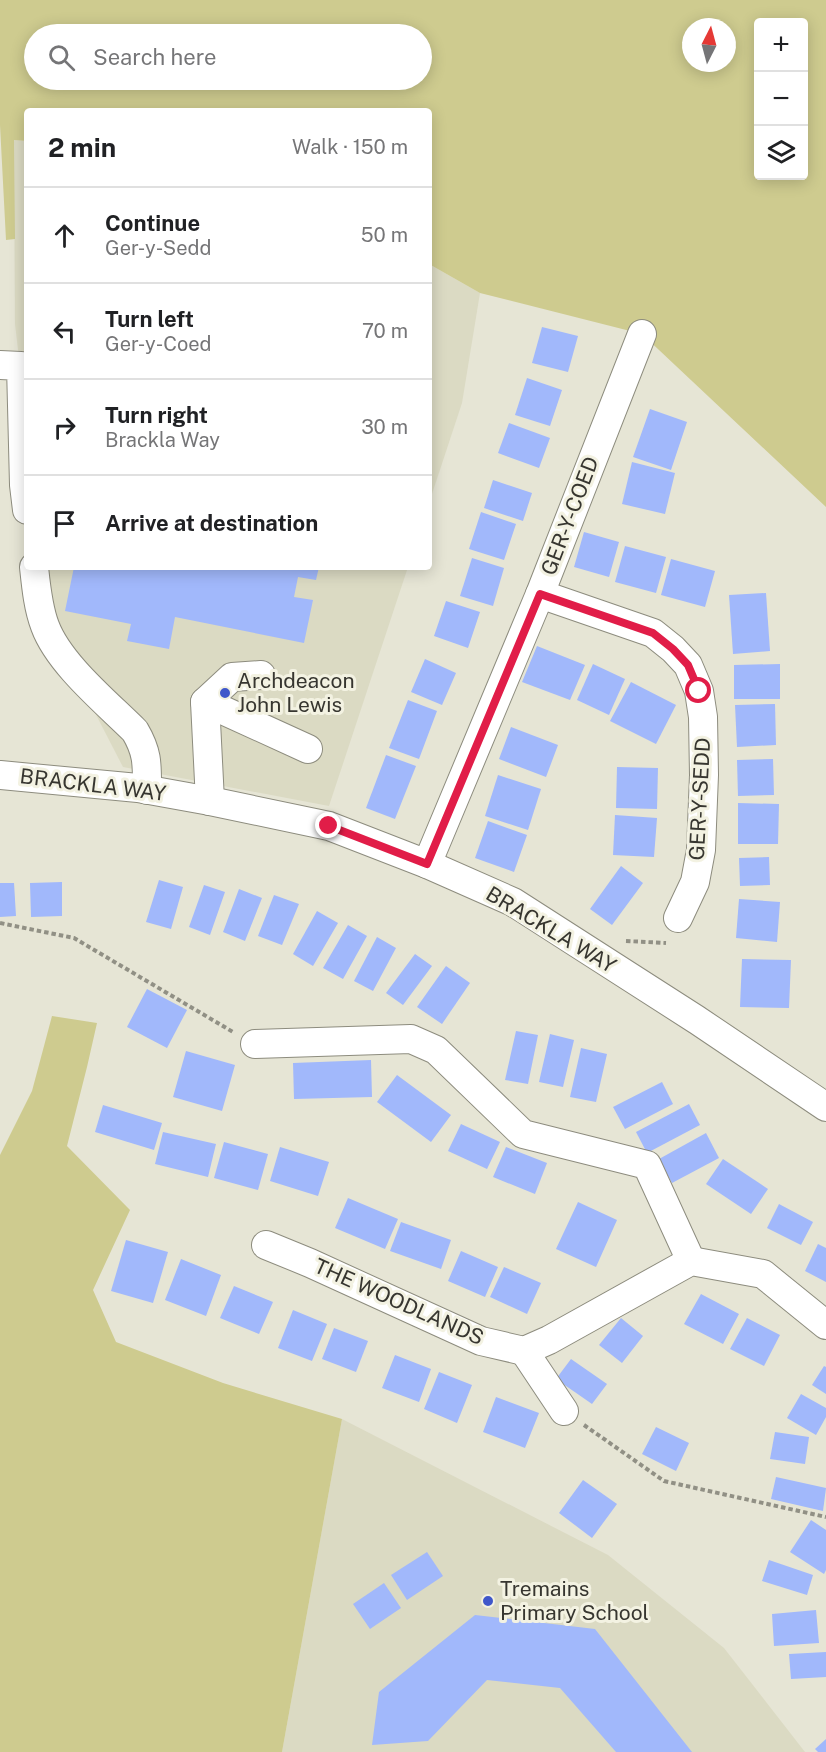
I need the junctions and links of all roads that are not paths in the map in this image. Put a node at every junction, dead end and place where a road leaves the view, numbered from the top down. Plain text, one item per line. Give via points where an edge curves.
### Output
1 (642, 334) dead end
2 (10, 365) edge
3 (24, 485) edge
4 (34, 570) edge
5 (540, 594) junction
6 (261, 675) dead end
7 (205, 702) junction
8 (308, 749) dead end
9 (0, 775) edge
10 (147, 790) junction
11 (210, 801) junction
12 (427, 864) junction
13 (679, 916) road end
14 (255, 1044) road end
15 (826, 1107) edge
16 (266, 1245) dead end
17 (691, 1261) junction
18 (826, 1325) edge
19 (524, 1351) junction
20 (564, 1411) road end

1 - 5 street, GER-Y-COED
2 - 3 street
4 - 10 street via 45,627 66,662 135,731 142,743 147,756
5 - 12 street, GER-Y-COED
5 - 13 street, GER-Y-SEDD via 653,633 688,665 699,691 703,717 704,775 701,850 694,882
6 - 7 street via 232,677
7 - 8 street
7 - 11 street
9 - 10 street, BRACKLA WAY
10 - 11 street, BRACKLA WAY
11 - 12 street, BRACKLA WAY via 329,826
12 - 15 street, BRACKLA WAY via 513,902
14 - 17 street via 411,1039 436,1050 523,1134 647,1165
16 - 19 street, THE WOODLANDS via 481,1341
17 - 18 street via 763,1274
17 - 19 street
19 - 20 street

